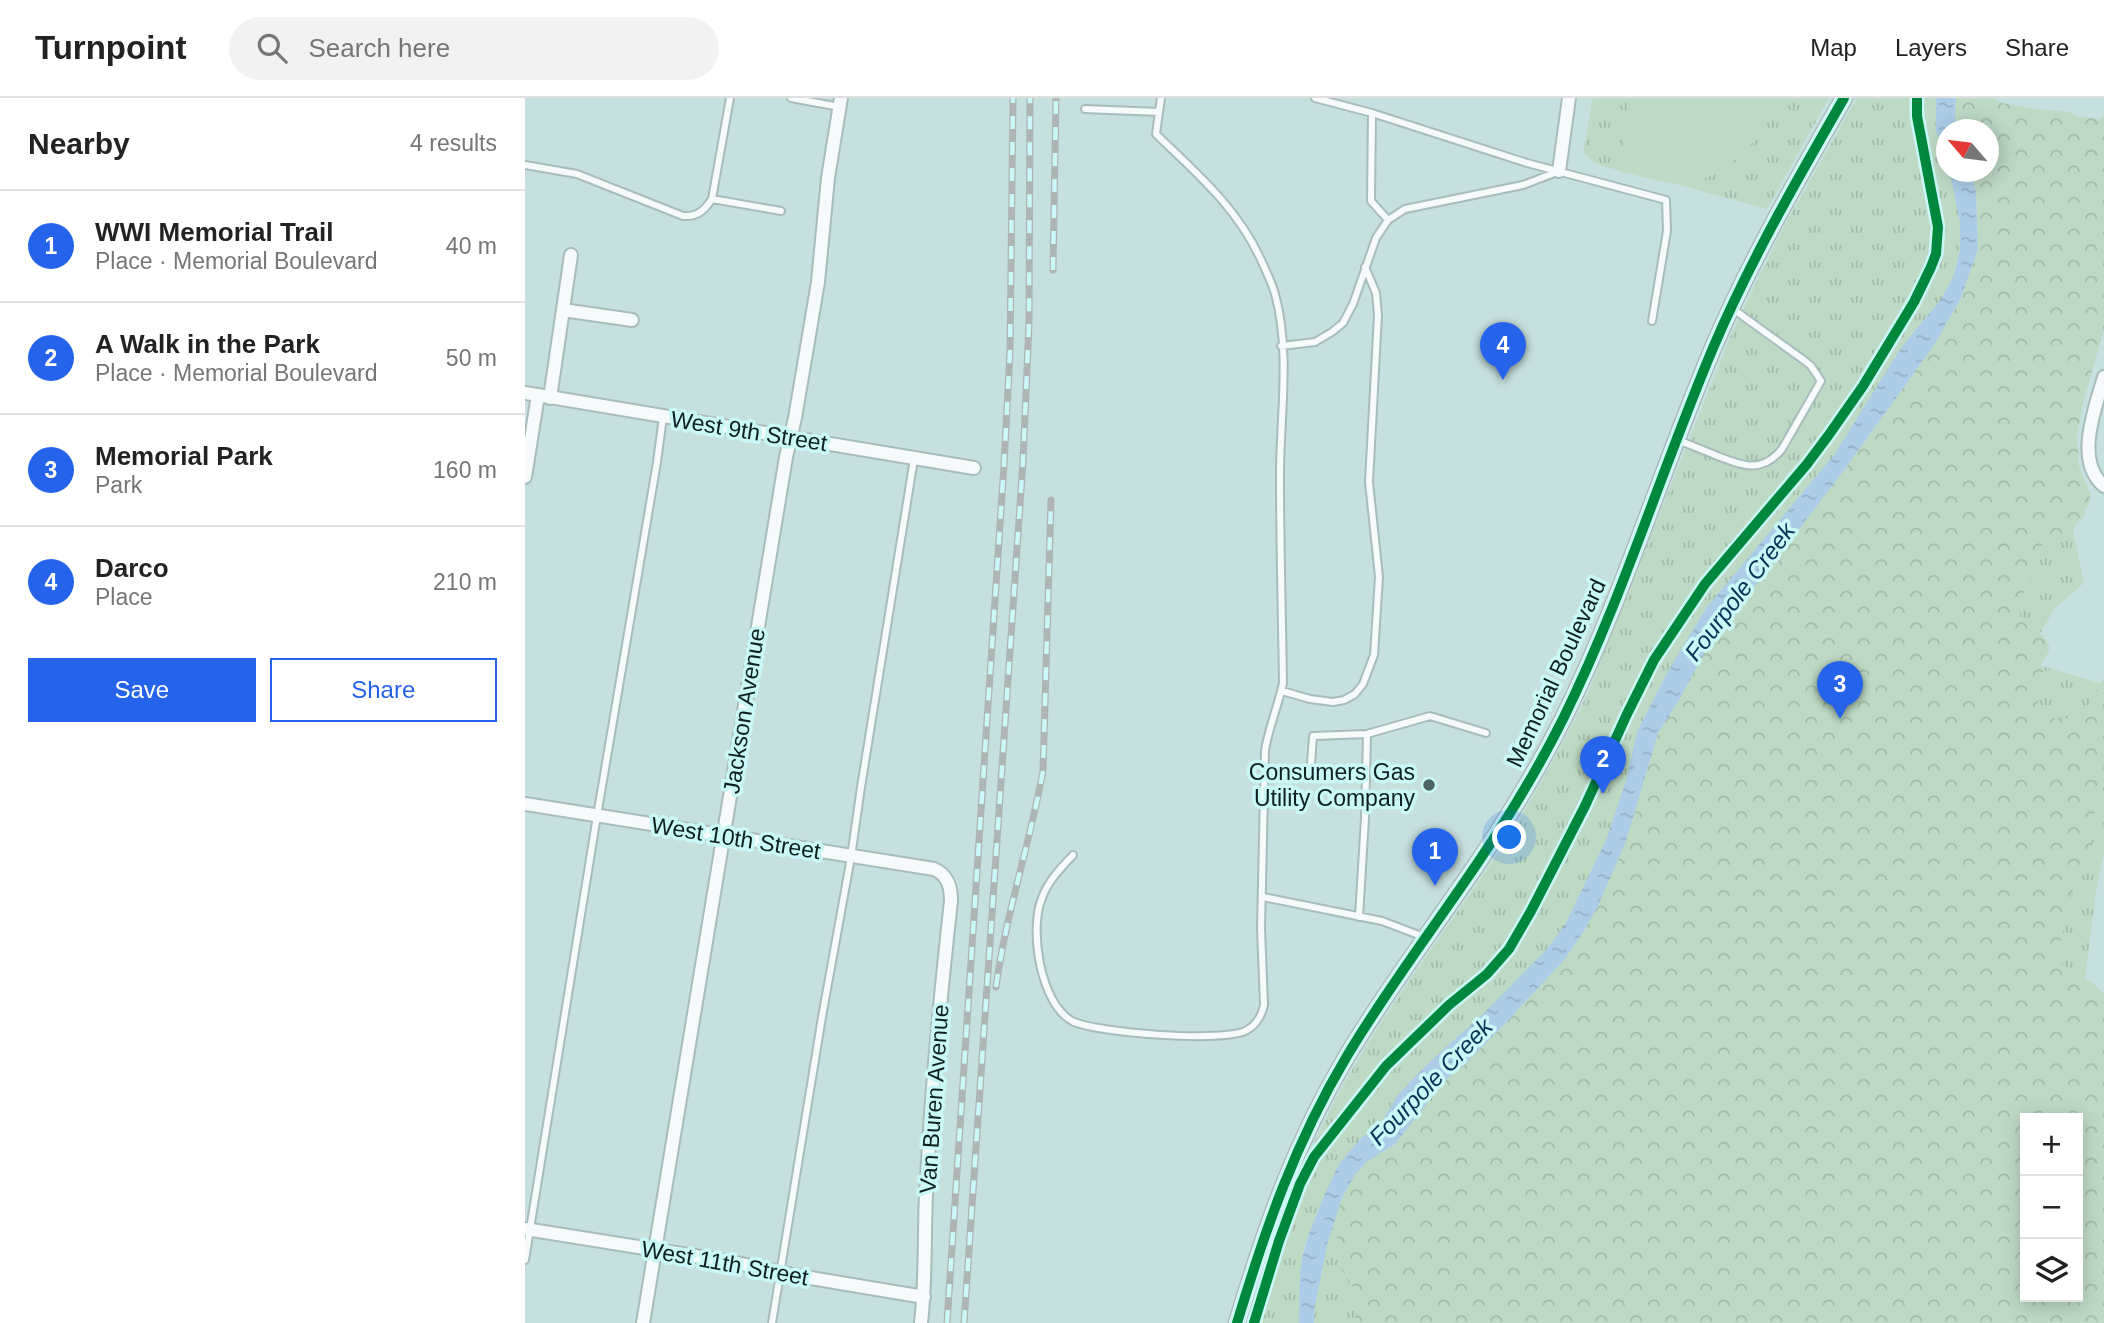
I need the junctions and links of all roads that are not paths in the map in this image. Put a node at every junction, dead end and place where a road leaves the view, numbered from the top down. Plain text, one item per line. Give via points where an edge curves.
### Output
1 (730, 98) edge
2 (791, 98) edge
3 (1161, 98) edge
4 (1315, 98) edge
5 (1569, 98) edge
6 (1844, 98) edge
7 (841, 102) edge
8 (1086, 109) dead end
9 (1159, 112) junction
10 (1371, 113) junction
11 (525, 165) edge
12 (1559, 171) junction
13 (712, 199) junction
14 (781, 211) dead end
15 (1388, 220) junction
16 (571, 255) dead end
17 (1365, 267) junction
18 (1731, 308) junction
19 (563, 310) junction
20 (632, 320) dead end
21 (1652, 321) dead end
22 (1282, 345) junction
23 (2104, 377) edge
24 (538, 396) edge
25 (663, 417) junction
26 (790, 437) junction
27 (1676, 440) junction
28 (915, 459) junction
29 (974, 468) dead end
30 (525, 477) edge
31 (2104, 486) edge
32 (1282, 691) junction
33 (1486, 733) dead end
34 (1367, 734) junction
35 (1311, 764) dead end
36 (525, 804) edge
37 (597, 815) junction
38 (724, 836) junction
39 (1073, 855) dead end
40 (851, 857) junction
41 (945, 877) joint
42 (1263, 897) junction
43 (1359, 917) junction
44 (1426, 938) junction
45 (528, 1229) edge
46 (656, 1250) junction
47 (525, 1261) edge
48 (780, 1272) junction
49 (924, 1297) junction
50 (643, 1323) edge
51 (772, 1323) edge
52 (921, 1323) edge
53 (1237, 1323) edge

1 - 13 lane
2 - 7 lane
3 - 9 lane
4 - 10 lane
5 - 12 street
6 - 18 street, Memorial Boulevard via 1777,215
7 - 26 street, Jackson Avenue via 818,282
8 - 9 lane
9 - 22 lane via 1156,134 1236,215 1260,257 1274,292
10 - 12 lane
10 - 15 lane via 1371,201
11 - 13 lane via 577,174 683,216 698,214
12 - 15 lane via 1523,185 1405,209
12 - 21 lane via 1666,200 1667,232
13 - 14 lane
15 - 17 lane
16 - 19 street
17 - 22 lane via 1343,323 1315,342
17 - 32 lane via 1376,293 1378,315 1369,482 1379,577 1374,655 1363,684 1344,700 1310,699
18 - 27 street, Memorial Boulevard
18 - 27 lane via 1805,361 1821,381 1782,450 1762,465 1736,463
19 - 20 street
19 - 24 street
22 - 32 lane
23 - 31 street via 2089,459 2092,473
24 - 25 street, West 9th Street
24 - 30 street
25 - 26 street, West 9th Street
25 - 37 lane
26 - 28 street, West 9th Street
26 - 38 street, Jackson Avenue
27 - 44 street, Memorial Boulevard via 1563,719 1513,809
28 - 29 street, West 9th Street
28 - 40 lane
32 - 42 lane via 1265,750
33 - 34 lane via 1430,716
34 - 35 lane via 1313,736
34 - 43 lane
36 - 37 street, West 10th Street
37 - 38 street, West 10th Street
37 - 45 lane
38 - 40 street, West 10th Street
38 - 46 street, Jackson Avenue
39 - 42 lane via 1041,898 1037,931 1051,999 1060,1011 1086,1026 1224,1036 1247,1030 1265,1005
40 - 41 street, West 10th Street via 934,869
40 - 48 lane
41 - 49 street, Van Buren Avenue via 951,901 926,1196
42 - 43 lane
43 - 44 lane
44 - 53 street, Memorial Boulevard via 1359,1035 1314,1116 1269,1220
45 - 46 street, West 11th Street
45 - 47 lane
46 - 48 street, West 11th Street
46 - 50 street, Jackson Avenue
48 - 49 street, West 11th Street
48 - 51 lane
49 - 52 street, Van Buren Avenue

